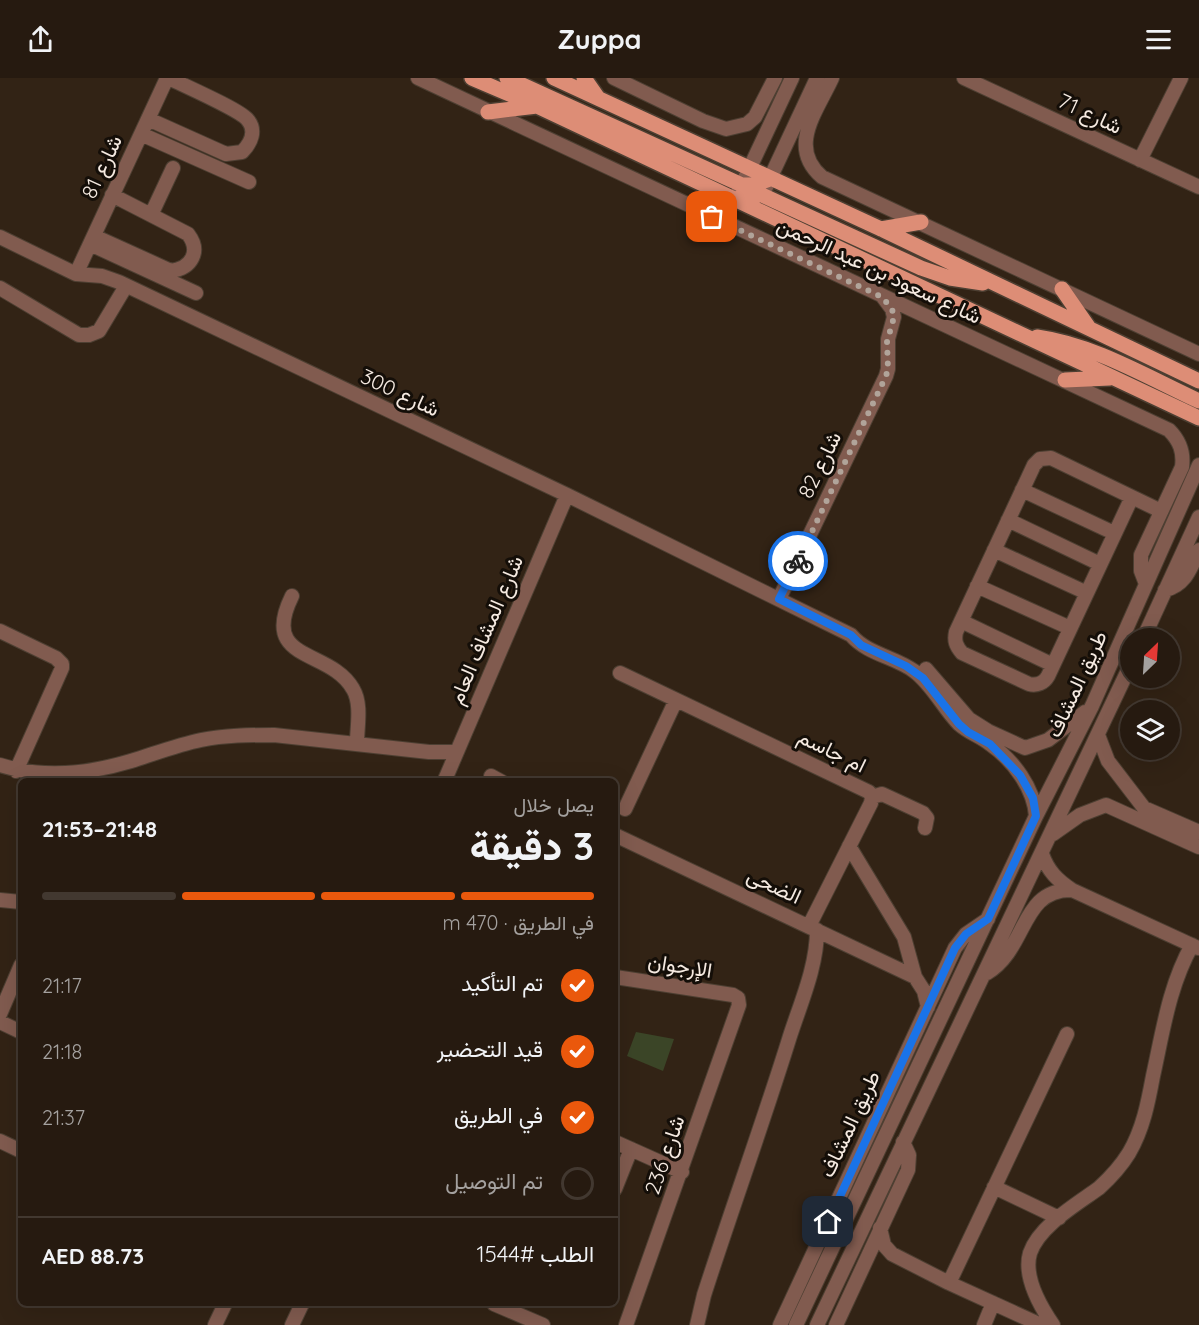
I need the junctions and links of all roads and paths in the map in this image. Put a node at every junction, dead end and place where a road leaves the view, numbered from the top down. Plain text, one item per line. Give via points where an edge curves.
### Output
1 (168, 78) edge
2 (418, 78) edge
3 (472, 78) edge
4 (507, 78) edge
5 (554, 78) edge
6 (584, 78) edge
7 (614, 78) edge
8 (775, 78) edge
9 (792, 78) edge
10 (817, 78) edge
11 (832, 78) edge
12 (964, 78) edge
13 (1181, 78) edge
14 (990, 84) edge
15 (598, 98) junction
16 (537, 106) junction
17 (488, 112) junction
18 (144, 127) junction
19 (1140, 160) junction
20 (173, 168) dead end
21 (749, 169) junction
22 (770, 179) junction
23 (250, 180) dead end
24 (742, 185) junction
25 (1199, 187) edge
26 (112, 195) junction
27 (762, 195) junction
28 (734, 201) junction
29 (755, 210) junction
30 (151, 215) junction
31 (921, 222) junction
32 (880, 229) junction
33 (0, 237) edge
34 (90, 244) junction
35 (76, 274) junction
36 (126, 286) junction
37 (1000, 286) junction
38 (0, 288) edge
39 (1062, 289) junction
40 (195, 296) dead end
41 (882, 297) junction
42 (920, 314) junction
43 (1089, 328) junction
44 (1019, 335) junction
45 (887, 347) junction
46 (1196, 351) edge
47 (1113, 378) junction
48 (1065, 381) junction
49 (1199, 381) edge
50 (1199, 401) edge
51 (1199, 418) edge
52 (1199, 465) edge
53 (1022, 490) junction
54 (567, 495) junction
55 (1132, 497) junction
56 (1161, 511) junction
57 (1199, 517) edge
58 (1008, 520) junction
59 (1114, 533) junction
60 (994, 550) junction
61 (1199, 550) edge
62 (1100, 564) junction
63 (1146, 584) junction
64 (977, 586) junction
65 (1166, 590) junction
66 (1087, 593) junction
67 (292, 596) dead end
68 (779, 599) junction
69 (961, 621) junction
70 (1070, 628) junction
71 (1148, 628) edge
72 (0, 631) edge
73 (851, 635) junction
74 (1053, 665) junction
75 (620, 674) dead end
76 (1120, 688) edge
77 (676, 700) junction
78 (1092, 706) junction
79 (1098, 735) junction
80 (357, 744) junction
81 (456, 753) junction
82 (0, 765) edge
83 (16, 771) junction
84 (446, 778) edge
85 (872, 797) junction
86 (625, 809) dead end
87 (1036, 816) junction
88 (925, 828) dead end
89 (1199, 832) edge
90 (618, 836) edge
91 (1047, 840) junction
92 (849, 846) junction
93 (1199, 847) edge
94 (1042, 854) junction
95 (1072, 890) junction
96 (0, 900) edge
97 (18, 902) edge
98 (988, 919) junction
99 (813, 928) junction
100 (1195, 947) edge
101 (946, 967) junction
102 (18, 972) edge
103 (985, 974) junction
104 (618, 977) edge
105 (915, 977) junction
106 (738, 998) joint
107 (928, 1007) junction
108 (0, 1014) edge
109 (0, 1022) edge
110 (18, 1031) edge
111 (1067, 1034) dead end
112 (915, 1035) junction
113 (917, 1071) junction
114 (0, 1141) edge
115 (903, 1142) junction
116 (618, 1143) edge
117 (631, 1149) junction
118 (18, 1150) edge
119 (681, 1172) junction
120 (618, 1182) edge
121 (994, 1187) junction
122 (1059, 1218) junction
123 (880, 1228) junction
124 (892, 1254) junction
125 (862, 1266) junction
126 (949, 1283) junction
127 (993, 1303) junction
128 (224, 1306) edge
129 (301, 1306) edge
130 (499, 1306) edge
131 (214, 1325) edge
132 (292, 1325) edge
133 (543, 1325) edge
134 (626, 1325) edge
135 (697, 1325) edge
136 (780, 1325) edge
137 (796, 1325) edge
138 (817, 1325) edge
139 (836, 1325) edge
140 (984, 1325) edge
141 (1041, 1325) edge
142 (1053, 1325) edge

1 - 18 street, شارع 81
1 - 18 street via 246,118 251,124 248,147 226,154
2 - 17 street, شارع سعود بن عبد الرحمن
3 - 16 main road, شارع سعود بن عبد الرحمن
4 - 24 main road
5 - 15 main road, شارع سعود بن عبد الرحمن
6 - 15 main road
7 - 8 street via 726,129 747,124 755,117
9 - 21 street
10 - 22 street
11 - 31 street via 805,138 813,170
12 - 14 street, شارع 71
13 - 19 street
14 - 19 street, شارع 71
15 - 21 main road, شارع سعود بن عبد الرحمن
16 - 17 main road
16 - 28 main road, شارع سعود بن عبد الرحمن
17 - 41 street, شارع سعود بن عبد الرحمن
18 - 23 street
18 - 26 street, شارع 81
19 - 25 street, شارع 71
20 - 30 street
21 - 22 main road, شارع سعود بن عبد الرحمن
21 - 24 street
22 - 24 main road
22 - 27 street
22 - 32 main road, شارع سعود بن عبد الرحمن
24 - 28 street
26 - 30 street
26 - 34 street, شارع 81
27 - 28 main road
27 - 29 street
27 - 37 main road via 921,268 950,278
28 - 29 main road, شارع سعود بن عبد الرحمن
29 - 44 main road, شارع سعود بن عبد الرحمن
30 - 34 street via 188,234 195,249 188,265 171,271
31 - 32 main road
31 - 39 street
32 - 37 main road, شارع سعود بن عبد الرحمن
33 - 35 street, شارع 300
34 - 35 street, شارع 81
34 - 40 street
35 - 36 street, شارع 300 via 102,276
36 - 38 street via 99,331 89,335 79,335
36 - 54 street, شارع 300
37 - 43 main road, شارع سعود بن عبد الرحمن
39 - 43 main road
39 - 46 street
41 - 42 street, شارع سعود بن عبد الرحمن
41 - 45 street, شارع 82 via 894,317
42 - 45 street via 900,324
42 - 48 street, شارع سعود بن عبد الرحمن
43 - 49 main road, شارع سعود بن عبد الرحمن
44 - 47 main road, شارع سعود بن عبد الرحمن
44 - 50 main road via 1053,339 1085,349
45 - 68 street, شارع 82 via 886,376
47 - 48 main road
47 - 51 main road, شارع سعود بن عبد الرحمن
48 - 56 street, شارع سعود بن عبد الرحمن via 1175,436 1182,451 1182,467
52 - 63 street, طريق المشاف
53 - 55 street via 1034,465 1048,458
53 - 58 street
53 - 59 street
54 - 68 street, شارع 300
54 - 81 street, شارع المشاف العام
55 - 56 street
55 - 59 street
56 - 63 street, شارع سعود بن عبد الرحمن via 1141,555
57 - 65 street, طريق المشاف
58 - 60 street
58 - 62 street
59 - 62 street
60 - 64 street
60 - 66 street
61 - 65 street via 1184,580
62 - 66 street
63 - 78 street, طريق المشاف
64 - 69 street
64 - 70 street
65 - 71 street, طريق المشاف
66 - 70 street
67 - 80 street via 284,612 284,634 298,651 340,673 354,691 358,702
68 - 73 street, شارع 300
69 - 74 street
69 - 74 street via 955,640 962,653 1033,685 1046,679
70 - 74 street
72 - 83 street via 62,664
73 - 78 street via 919,664 969,719 1025,748 1057,735
73 - 87 street via 861,645 915,672 959,724 990,744 1026,782
75 - 77 street, ام جاسم
76 - 79 street, طريق المشاف
77 - 85 street, ام جاسم via 869,792
77 - 86 street
78 - 87 street, طريق المشاف
79 - 89 street via 1108,761 1144,808
79 - 91 street, طريق المشاف
80 - 81 street
80 - 83 street via 274,735 225,736 93,770 49,775
81 - 84 street, شارع المشاف العام
82 - 83 street
85 - 88 street via 882,794 923,813 927,818
85 - 92 street, ام جاسم
87 - 98 street, طريق المشاف
90 - 99 street, الضحى
91 - 93 street via 1074,819 1106,805
91 - 94 street, طريق المشاف
92 - 99 street, ام جاسم
92 - 105 street via 904,937
94 - 95 street via 1050,872
94 - 103 street, طريق المشاف
95 - 100 street
95 - 103 street via 1050,892 1039,900 1010,951
96 - 97 street
98 - 101 street, طريق المشاف via 966,934
98 - 113 street, طريق المشاف
99 - 105 street, الضحى
99 - 135 street, ام جاسم via 816,950 806,987
100 - 122 street via 1183,961 1171,992 1148,1104 1134,1144 1109,1178
101 - 105 street via 929,976
101 - 107 street, طريق المشاف
102 - 108 street
103 - 115 street, طريق المشاف
104 - 106 street, الإرجوان
105 - 107 street
106 - 119 street, شارع 236 via 739,1005
107 - 112 street, طريق المشاف
109 - 110 street
111 - 121 street
112 - 113 street
112 - 136 street, طريق المشاف
113 - 137 street, طريق المشاف
114 - 118 street
115 - 123 street via 909,1155 908,1170
115 - 138 street, طريق المشاف
116 - 117 street
117 - 119 street
117 - 120 street
119 - 134 street, شارع 236
121 - 122 street
121 - 126 street
122 - 142 street via 1038,1240 1029,1261 1040,1303
123 - 124 street via 882,1240
123 - 125 street
124 - 125 street
124 - 126 street
125 - 139 street
126 - 127 street
127 - 140 street
127 - 141 street
128 - 131 street
129 - 132 street
130 - 133 street

